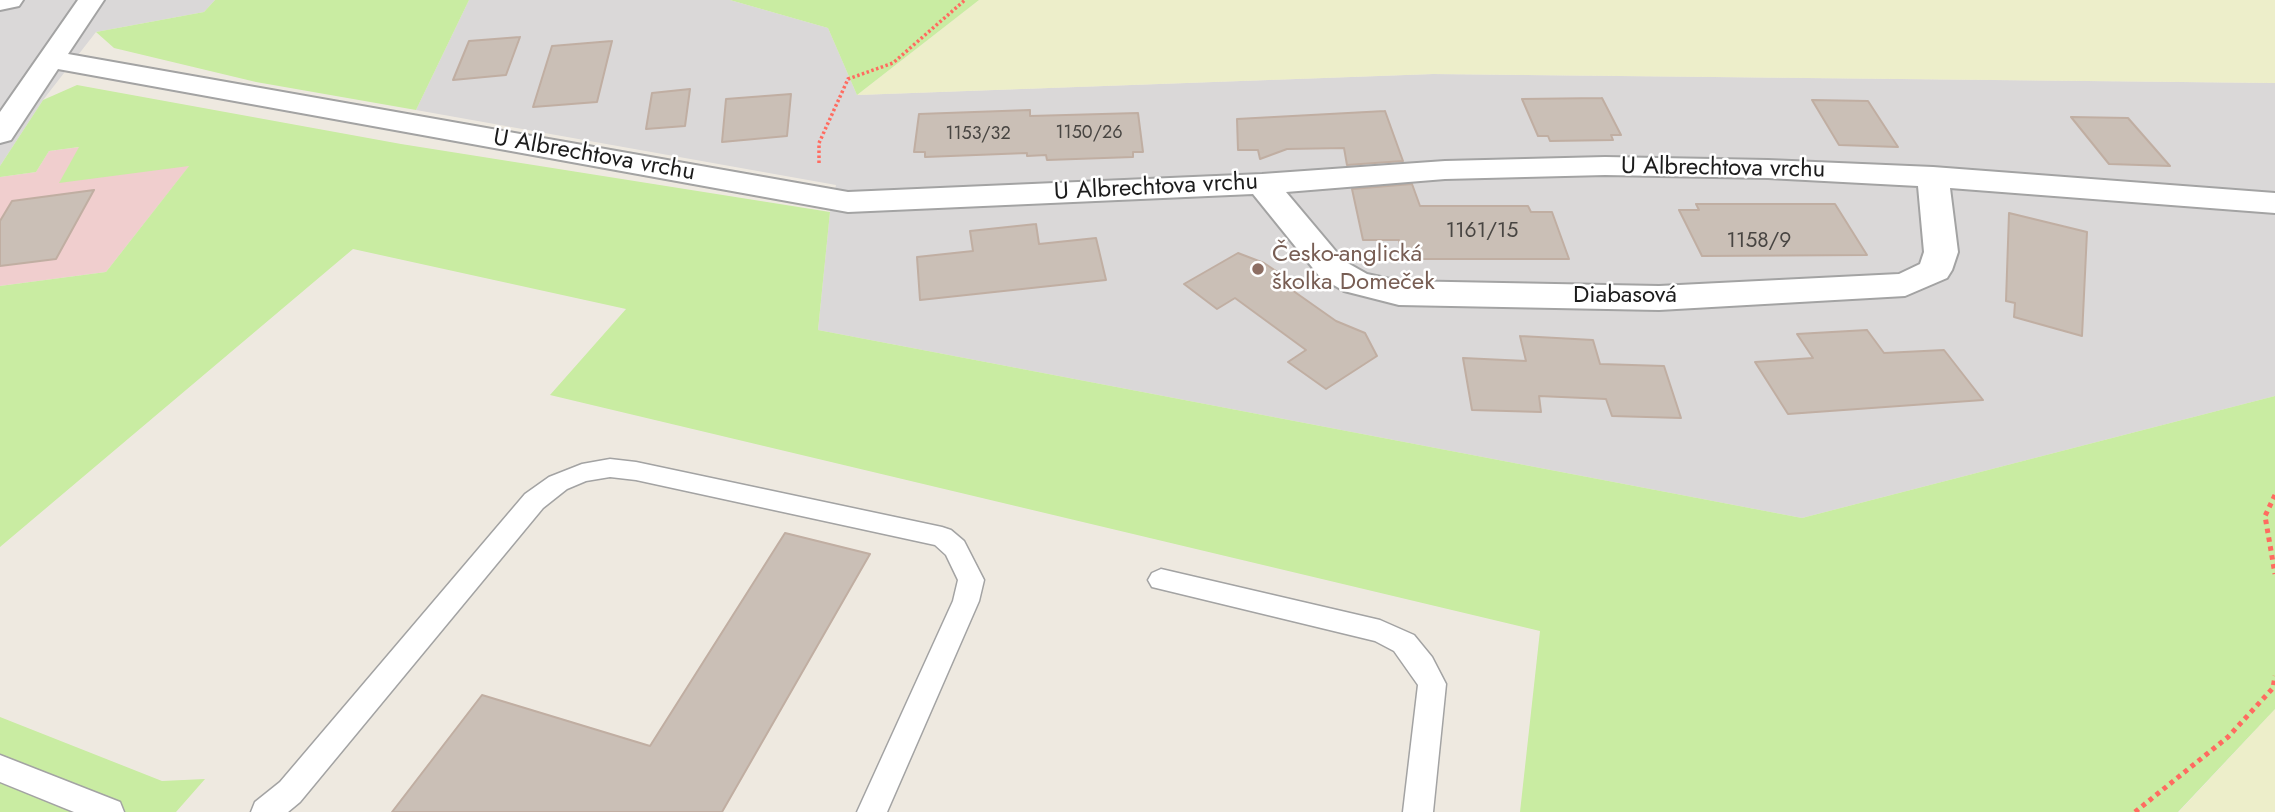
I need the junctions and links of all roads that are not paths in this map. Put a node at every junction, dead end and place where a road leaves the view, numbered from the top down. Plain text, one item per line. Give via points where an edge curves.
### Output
1 (10, 0) edge
2 (91, 0) edge
3 (0, 2) edge
4 (49, 59) junction
5 (0, 134) edge
6 (1933, 177) junction
7 (1262, 184) junction
8 (2275, 203) edge
9 (1161, 580) dead end
10 (0, 768) edge
11 (109, 812) edge
12 (266, 812) edge
13 (872, 812) edge
14 (1418, 812) edge

1 - 3 street
2 - 4 street
4 - 5 street
4 - 7 street, U Albrechtova vrchu via 848,202
6 - 7 street, U Albrechtova vrchu via 1605,166 1445,170
6 - 7 street, Diabasová via 1941,252 1935,270 1905,285 1659,298 1399,293 1356,283 1332,269
6 - 8 street, U Albrechtova vrchu
9 - 14 lane via 1380,631 1404,643 1432,684
10 - 11 lane
12 - 13 lane via 290,792 534,500 558,483 610,468 942,537 955,548 971,580 966,601

